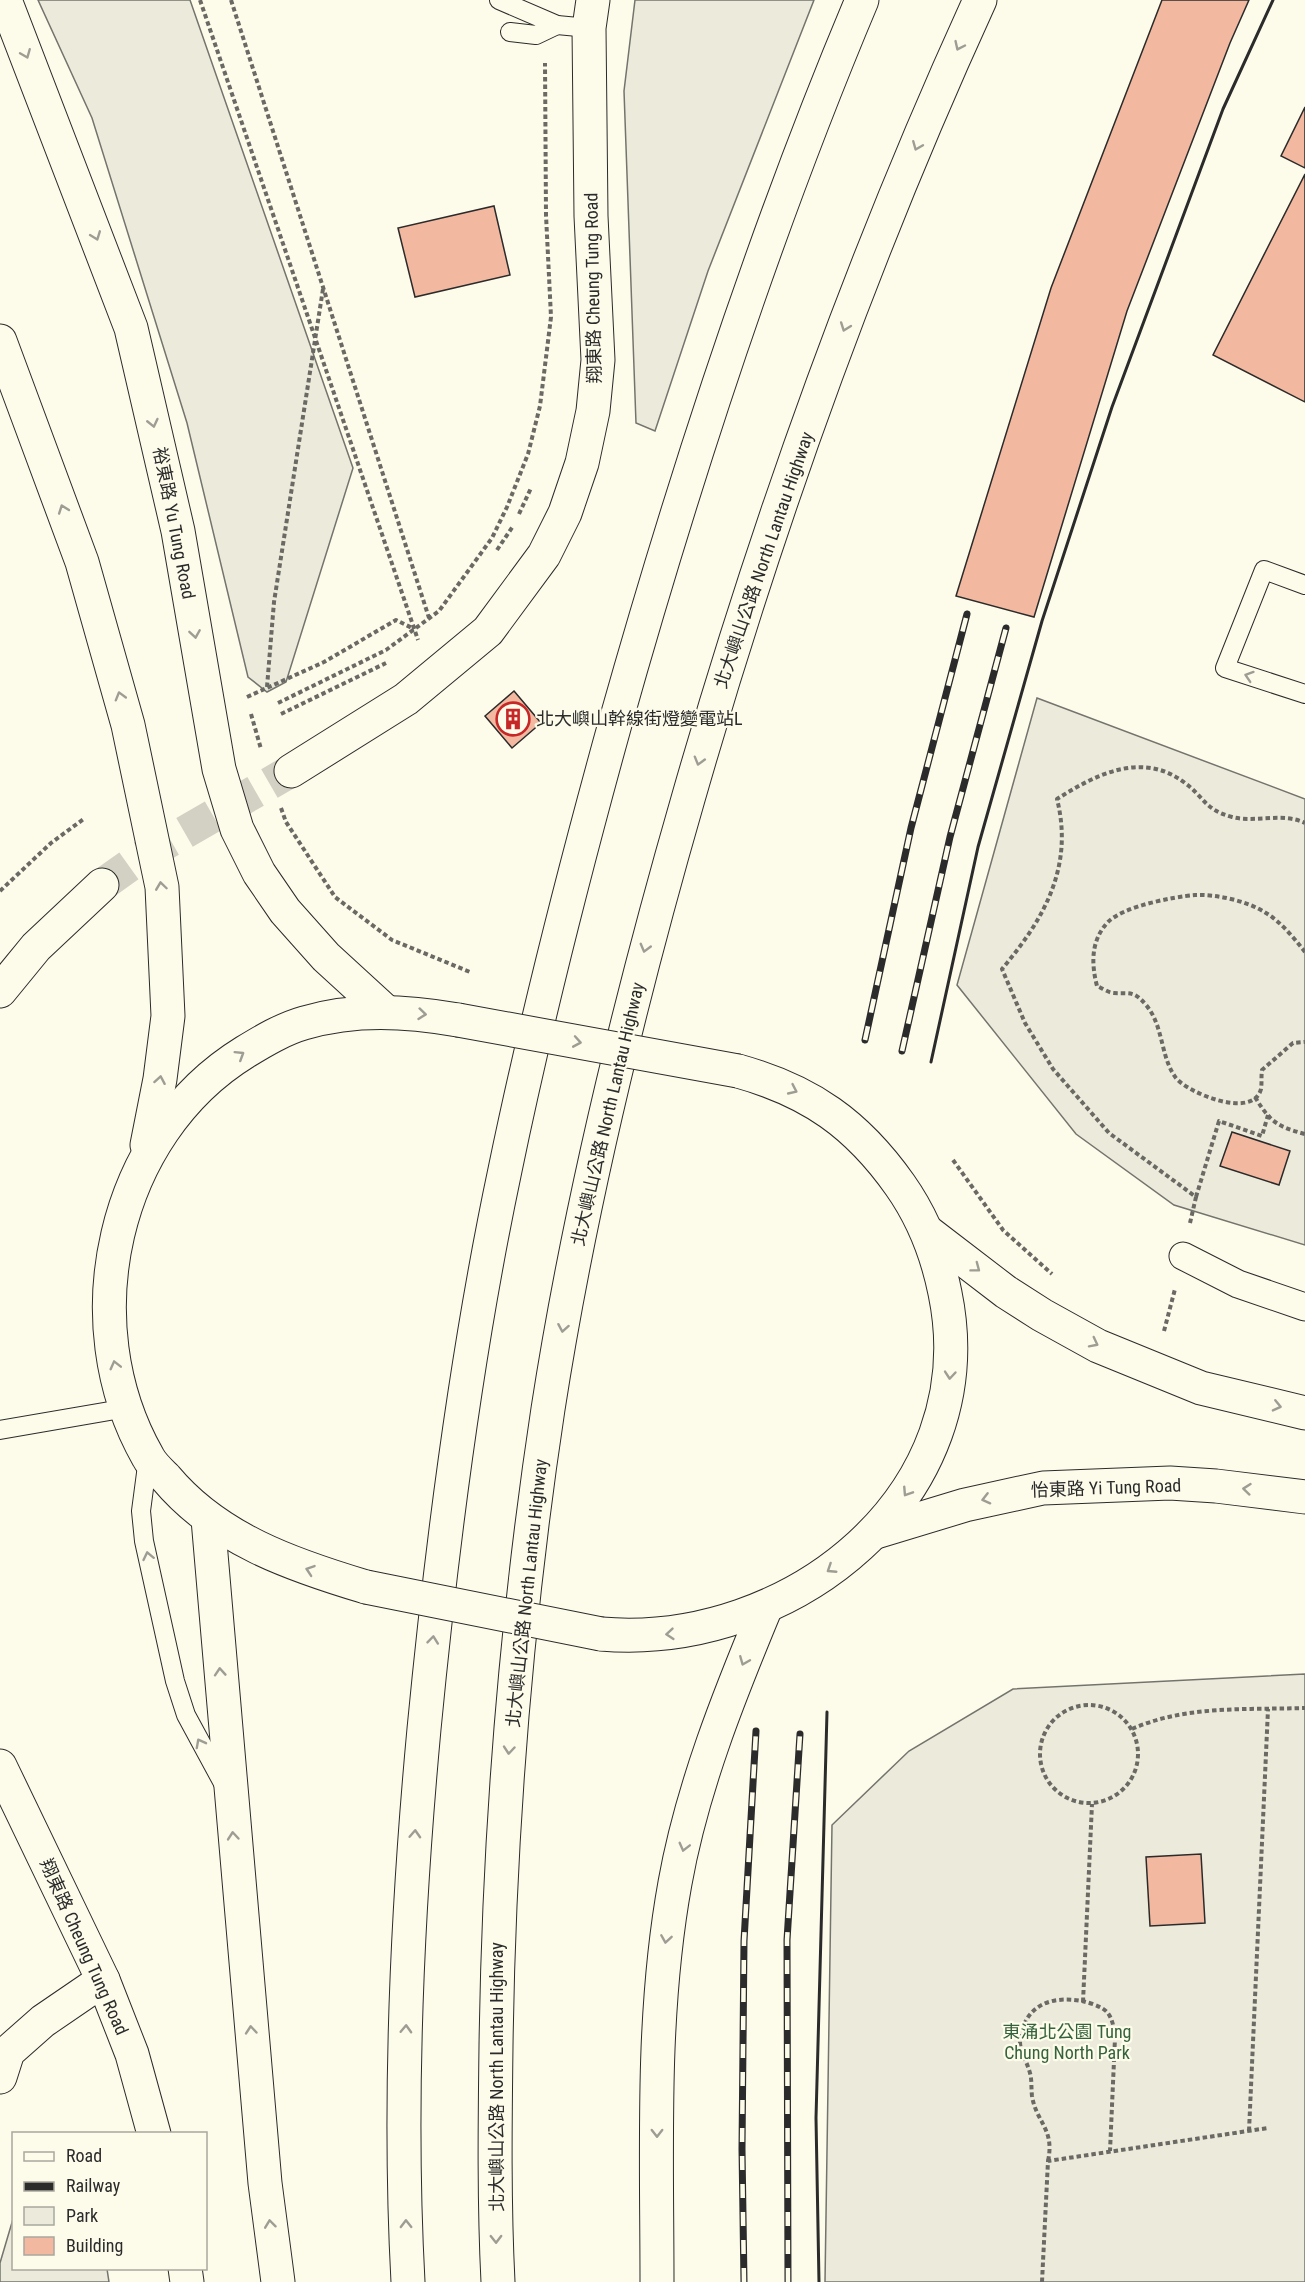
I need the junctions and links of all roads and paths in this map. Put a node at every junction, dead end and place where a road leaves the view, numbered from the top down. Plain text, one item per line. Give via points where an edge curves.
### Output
1 (5, 0) edge
2 (200, 0) edge
3 (231, 0) edge
4 (499, 0) edge
5 (862, 0) edge
6 (980, 0) edge
7 (591, 14) edge
8 (551, 28) junction
9 (510, 32) dead end
10 (324, 288) junction
11 (315, 339) junction
12 (0, 341) edge
13 (534, 482) dead end
14 (494, 555) dead end
15 (1305, 585) edge
16 (429, 618) junction
17 (414, 629) junction
18 (427, 633) dead end
19 (418, 640) junction
20 (410, 646) dead end
21 (395, 657) dead end
22 (267, 687) junction
23 (1305, 694) edge
24 (278, 703) dead end
25 (281, 714) dead end
26 (278, 765) joint
27 (279, 801) dead end
28 (85, 818) dead end
29 (1305, 823) edge
30 (102, 885) tunnel mouth
31 (0, 891) edge
32 (1305, 952) edge
33 (470, 972) dead end
34 (0, 991) edge
35 (386, 1012) junction
36 (1305, 1042) edge
37 (1255, 1097) junction
38 (1268, 1115) junction
39 (1305, 1134) edge
40 (144, 1158) junction
41 (954, 1160) dead end
42 (1196, 1197) junction
43 (929, 1233) junction
44 (1183, 1256) junction
45 (1060, 1281) dead end
46 (1305, 1307) edge
47 (1164, 1331) dead end
48 (127, 1408) junction
49 (1305, 1413) edge
50 (0, 1430) edge
51 (148, 1458) junction
52 (1305, 1497) edge
53 (208, 1520) junction
54 (876, 1532) junction
55 (766, 1607) junction
56 (1305, 1708) edge
57 (1268, 1709) junction
58 (1132, 1729) junction
59 (0, 1766) edge
60 (229, 1793) junction
61 (1092, 1804) junction
62 (103, 1980) junction
63 (1083, 2002) junction
64 (0, 2077) edge
65 (1268, 2128) dead end
66 (1249, 2131) junction
67 (154, 2132) edge
68 (1110, 2151) junction
69 (1048, 2161) junction
70 (278, 2282) edge
71 (408, 2282) edge
72 (498, 2282) edge
73 (657, 2282) edge
74 (1042, 2282) edge

1 -> 35 main road, 裕東路 Yu Tung Road via 131,328 178,531 219,769 237,829 259,873 285,911 326,957
2 - 11 path
3 - 10 path
4 - 8 lane
71 -> 5 main road via 404,2099 417,1807 445,1528 464,1396 505,1169 567,898 658,572 759,268
6 -> 72 main road, 北大嶼山公路 North Lantau Highway via 938,92 849,315 746,605 645,948 591,1181 548,1407 515,1680 497,1950
7 - 8 lane
7 - 26 main road, 翔東路 Cheung Tung Road via 591,216 598,360 582,463 565,513 544,555 488,631 406,699
8 - 9 lane via 536,35
8 - 16 path via 546,215 551,316 540,406 528,454 492,538 439,611
10 - 11 path
10 - 16 path
11 - 17 path
11 - 22 path via 274,602
40 -> 12 main road via 168,1016 162,887 128,725 82,562
13 - 14 path via 514,525
23 -> 15 lane via 1225,668 1264,570
16 - 17 path
17 - 19 path
17 - 22 path via 396,620 324,662
17 - 24 path via 386,650
18 - 19 path
19 - 20 path
21 - 25 path
22 - 26 path via 247,695
27 - 33 path via 286,822 335,897 392,940
28 - 31 path via 51,843
29 - 42 path via 1230,817 1206,806 1185,783 1160,771 1123,767 1084,782 1057,800 1063,839 1057,881 1041,916 1002,969 1025,1023 1053,1069 1109,1133
30 - 34 main road via 36,947
32 - 37 path via 1266,912 1234,900 1196,895 1139,906 1109,921 1093,947 1092,970 1097,986 1113,993 1133,994 1146,1005 1177,1078 1189,1089 1228,1104 1241,1104
40 -> 35 main road via 193,1093 225,1064 262,1041 302,1023 346,1014
35 -> 43 main road, bridge via 425,1014 738,1071 773,1081 833,1113 862,1137 886,1165
36 - 37 path via 1293,1043 1262,1070 1261,1089
37 - 38 path
38 - 39 path via 1281,1128
38 - 42 path via 1262,1136 1219,1121
48 -> 40 main road via 113,1357 109,1305 113,1255 124,1206
41 - 45 path via 1003,1230
42 - 44 path
43 -> 49 main road via 1015,1298 1098,1346 1201,1388
43 -> 54 main road via 950,1317 952,1352 948,1386 931,1447 908,1492
44 - 46 street via 1238,1284
44 - 47 path
48 - 50 lane
48 - 51 main road
51 - 53 main road
60 -> 51 lane via 190,1725 175,1681 144,1541 141,1511
52 -> 54 main road, 怡東路 Yi Tung Road via 1170,1483 1060,1486 1004,1495
55 -> 53 main road, bridge via 721,1624 680,1633 637,1637 601,1634 366,1587 298,1566
60 -> 53 main road
54 -> 55 main road via 839,1564
55 -> 73 main road via 701,1778 675,1881 663,1960 656,2051
56 - 57 path
57 - 58 path via 1156,1718
57 - 66 path
58 - 61 path via 1137,1743 1136,1771 1119,1794
58 - 61 path via 1111,1709 1081,1704 1067,1709 1046,1730 1040,1744 1040,1759 1051,1787 1077,1802
59 - 62 main road, 翔東路 Cheung Tung Road
70 -> 60 main road via 265,2183
61 - 63 path
62 - 64 main road via 8,2052
62 - 67 main road, 翔東路 Cheung Tung Road via 132,2054
63 - 68 path via 1106,2011 1114,2028
63 - 69 path via 1042,2003 1030,2014 1021,2032 1021,2054 1031,2074 1032,2097 1051,2146
65 - 66 path
66 - 68 path
68 - 69 path
69 - 74 path

